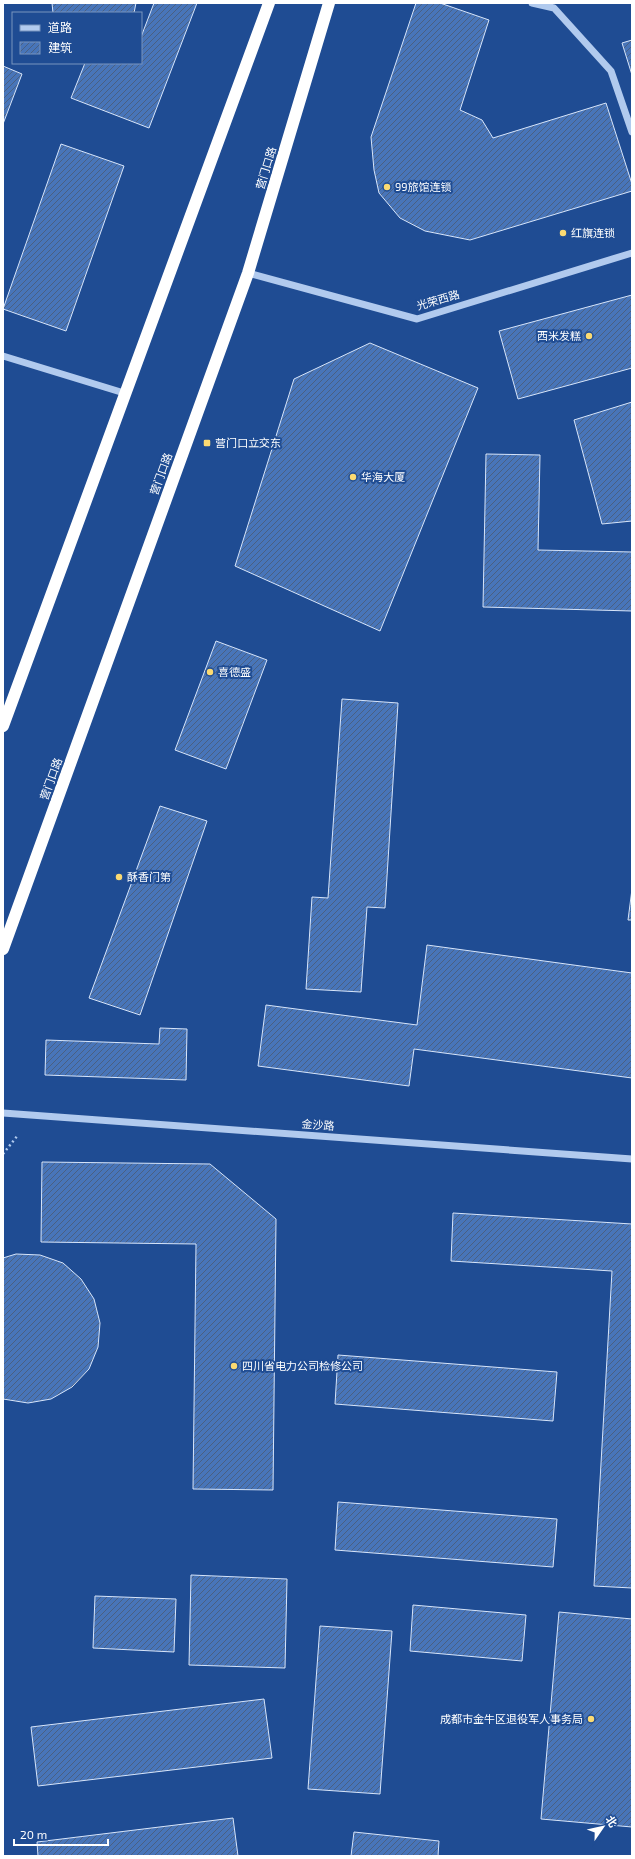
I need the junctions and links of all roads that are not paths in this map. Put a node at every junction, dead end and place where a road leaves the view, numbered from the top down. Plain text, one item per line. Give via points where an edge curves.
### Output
1 (269, 3) edge
2 (329, 3) edge
3 (532, 3) edge
4 (632, 132) edge
5 (632, 253) edge
6 (248, 273) junction
7 (3, 356) edge
8 (124, 393) junction
9 (3, 726) edge
10 (3, 949) edge
11 (3, 1113) edge
12 (632, 1159) edge

1 - 8 highway
2 - 6 highway, 营门口路
3 - 4 street via 554,8 611,71
5 - 6 street, 光荣西路 via 417,319
6 - 10 highway, 营门口路
7 - 8 street
8 - 9 highway
11 - 12 street, 金沙路

